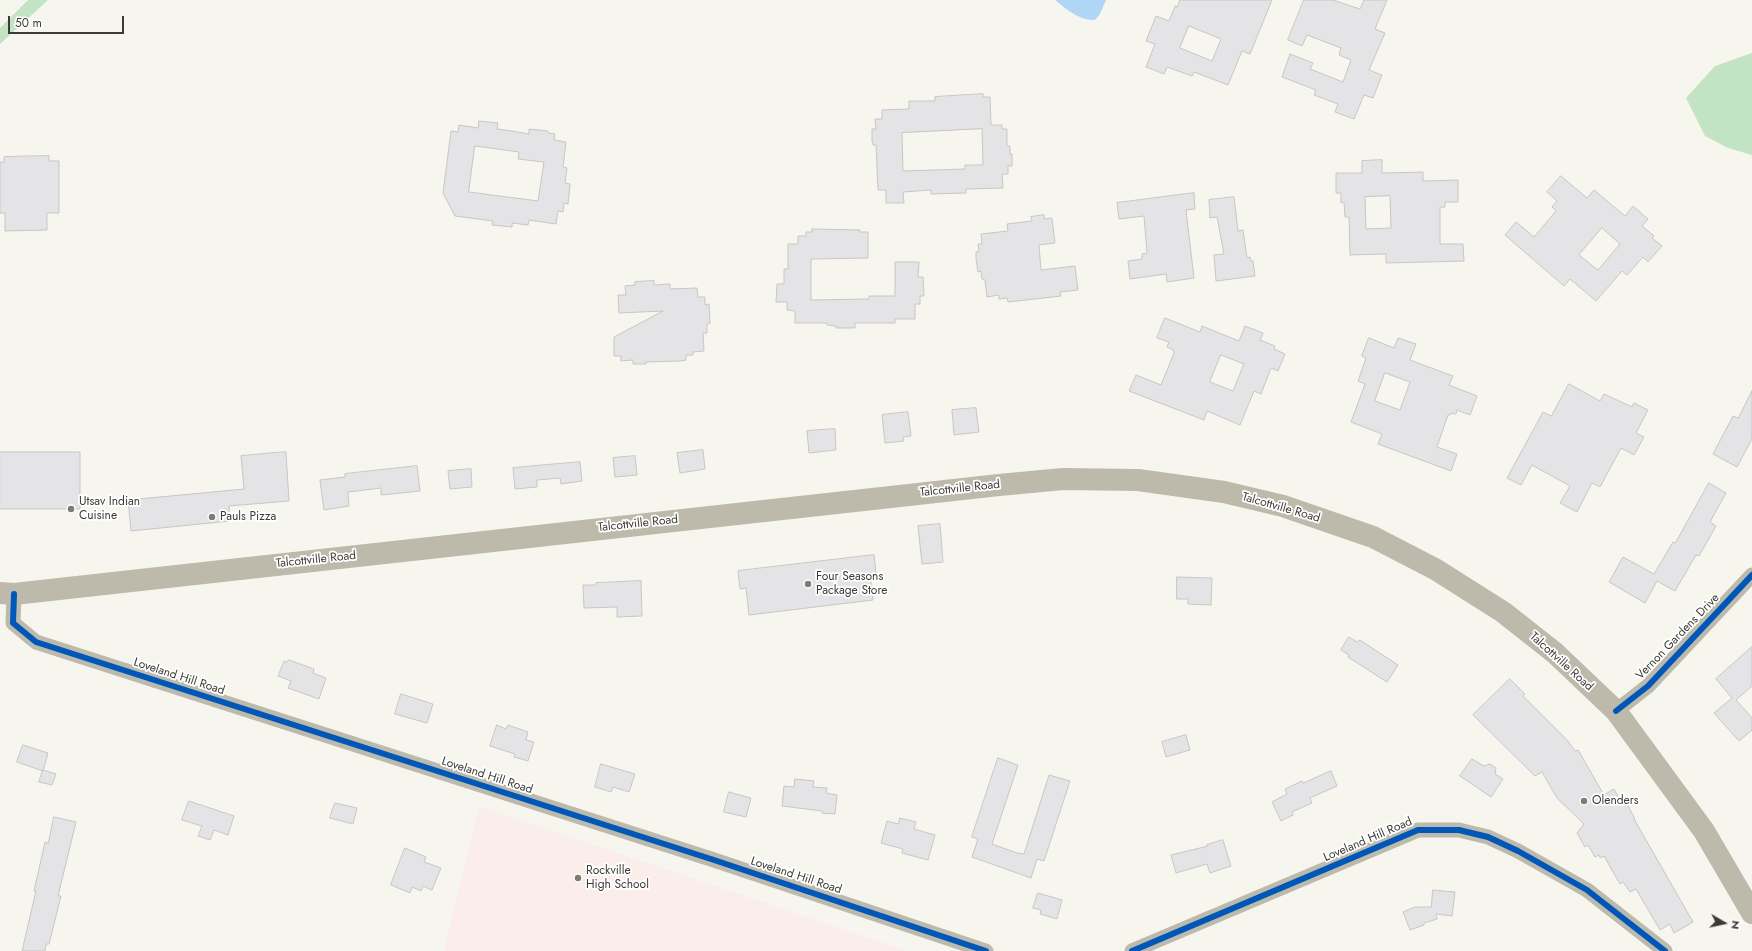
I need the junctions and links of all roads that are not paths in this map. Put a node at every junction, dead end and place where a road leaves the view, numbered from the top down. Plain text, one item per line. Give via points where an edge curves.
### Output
1 (1752, 575) edge
2 (7, 594) edge
3 (1616, 711) junction
4 (1752, 913) edge
5 (986, 951) edge
6 (1132, 951) edge
7 (1665, 951) edge

1 - 3 street, Vernon Gardens Drive via 1648,686
2 - 3 main road, Talcottville Road via 999,485 1063,479 1138,480 1224,492 1276,504 1373,537 1435,569 1503,612 1555,653
2 - 5 street, Loveland Hill Road via 13,623 36,642
3 - 4 main road, Talcottville Road via 1704,831
6 - 7 street, Loveland Hill Road via 1418,830 1459,830 1488,837 1518,851 1587,890

